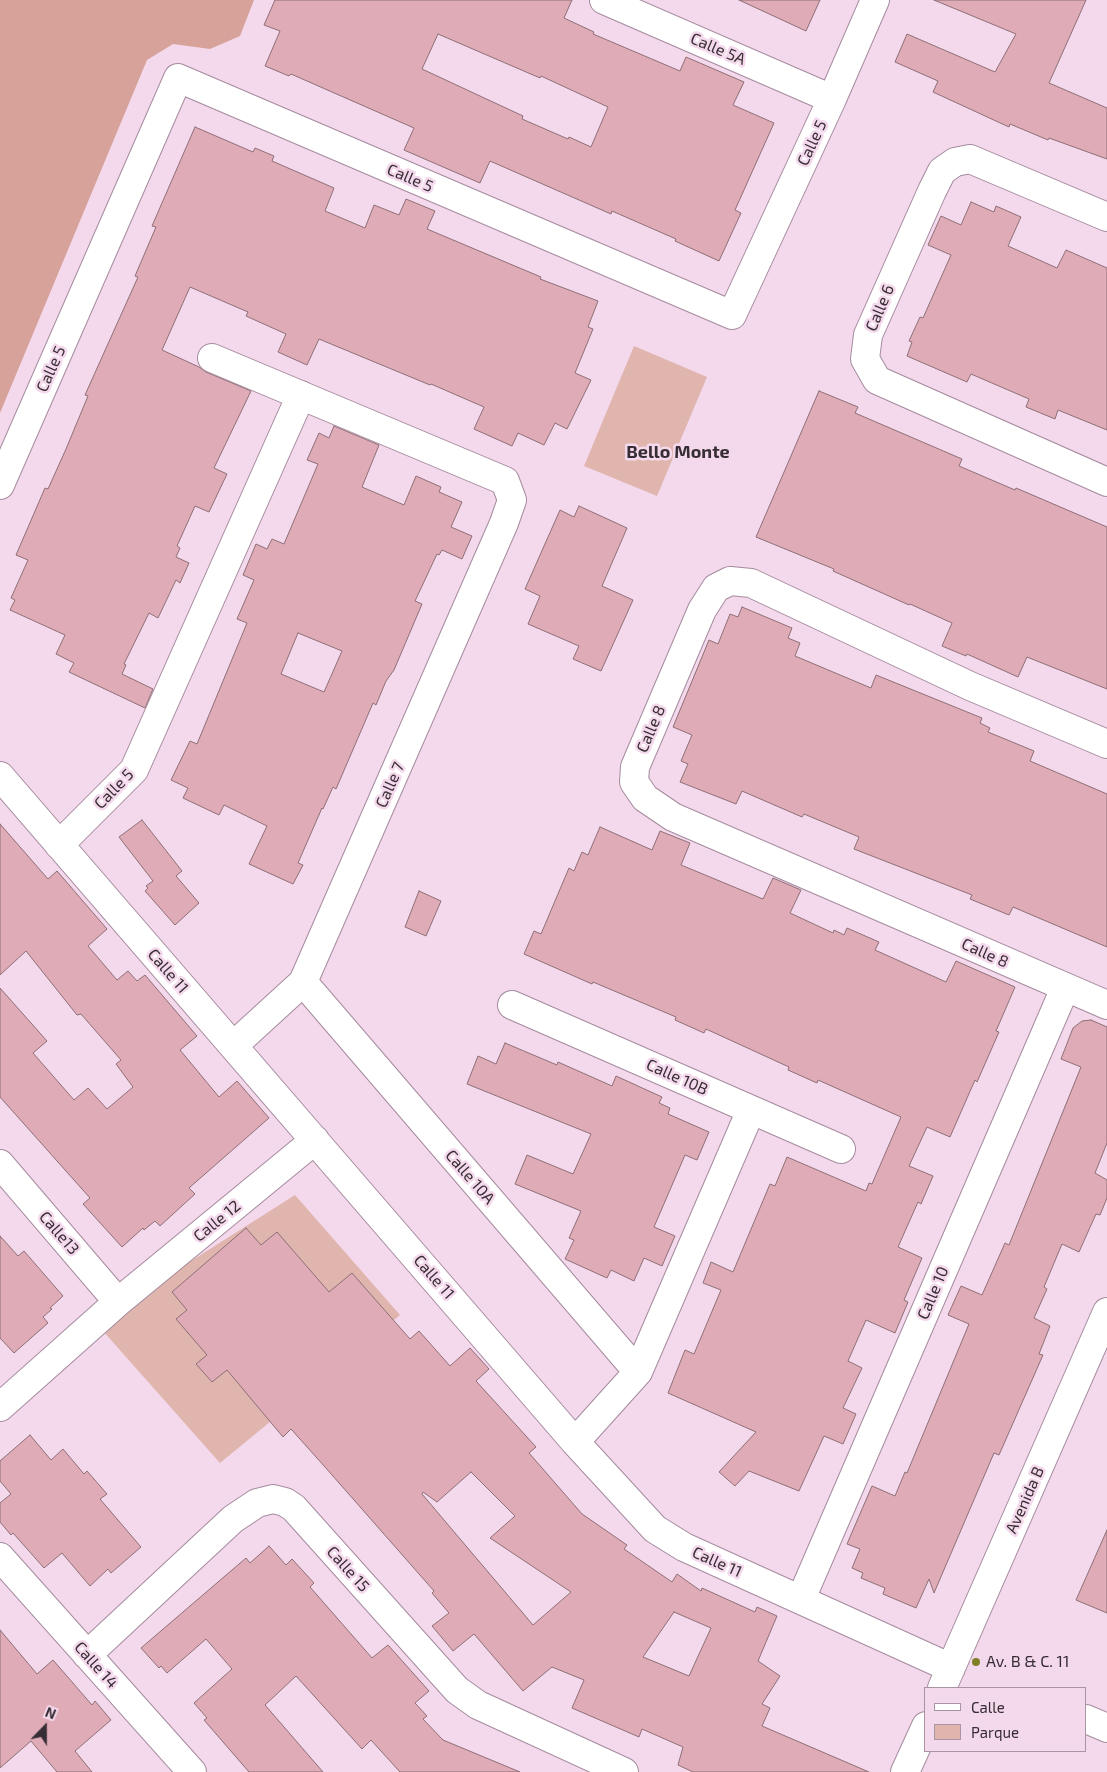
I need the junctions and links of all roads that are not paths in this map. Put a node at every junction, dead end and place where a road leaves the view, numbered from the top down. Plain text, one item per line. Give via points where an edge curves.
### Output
1 (604, 0) edge
2 (875, 0) edge
3 (832, 99) junction
4 (1107, 217) edge
5 (212, 358) dead end
6 (301, 395) junction
7 (1107, 482) edge
8 (0, 485) edge
9 (1107, 744) edge
10 (0, 776) edge
11 (59, 845) junction
12 (303, 982) junction
13 (1065, 988) junction
14 (512, 1005) dead end
15 (1107, 1005) edge
16 (233, 1046) junction
17 (750, 1110) junction
18 (315, 1140) junction
19 (841, 1148) dead end
20 (0, 1164) edge
21 (118, 1302) junction
22 (1107, 1312) edge
23 (638, 1372) junction
24 (0, 1407) edge
25 (575, 1442) junction
26 (0, 1557) edge
27 (801, 1599) junction
28 (86, 1655) junction
29 (947, 1678) edge
30 (1087, 1719) edge
31 (1107, 1728) edge
32 (924, 1730) edge
33 (192, 1772) edge
34 (624, 1772) edge
35 (905, 1772) edge

1 - 3 street, Calle 5A
2 - 3 street, Calle 5
3 - 8 street, Calle 5 via 732,316 178,78
4 - 7 street, Calle 6 via 970,159 955,162 942,172 932,191 868,335 865,359 877,380
5 - 6 street
6 - 11 street, Calle 5 via 134,770
6 - 12 street, Calle 7 via 506,481 512,500
9 - 13 street, Calle 8 via 970,686 751,583 730,581 716,588 702,610 635,767 634,782 645,798 673,817
10 - 11 street, Calle 11
11 - 16 street, Calle 11
12 - 16 street, Calle 7
12 - 23 street, Calle 10A
13 - 15 street, Calle 8
13 - 27 street, Calle 10
14 - 17 street, Calle 10B
16 - 18 street, Calle 11
17 - 19 street, Calle 10B
17 - 23 street
18 - 21 street, Calle 12
18 - 25 street, Calle 11
20 - 21 street, Calle13
21 - 24 street
22 - 29 street, Avenida B
23 - 25 street
25 - 27 street, Calle 11 via 655,1529 684,1547
26 - 28 street, Calle 14
27 - 29 street, Calle 11
28 - 33 street, Calle 14
28 - 34 street, Calle 15 via 233,1519 257,1503 273,1499 294,1508 457,1690 478,1705
30 - 31 street
32 - 35 street

